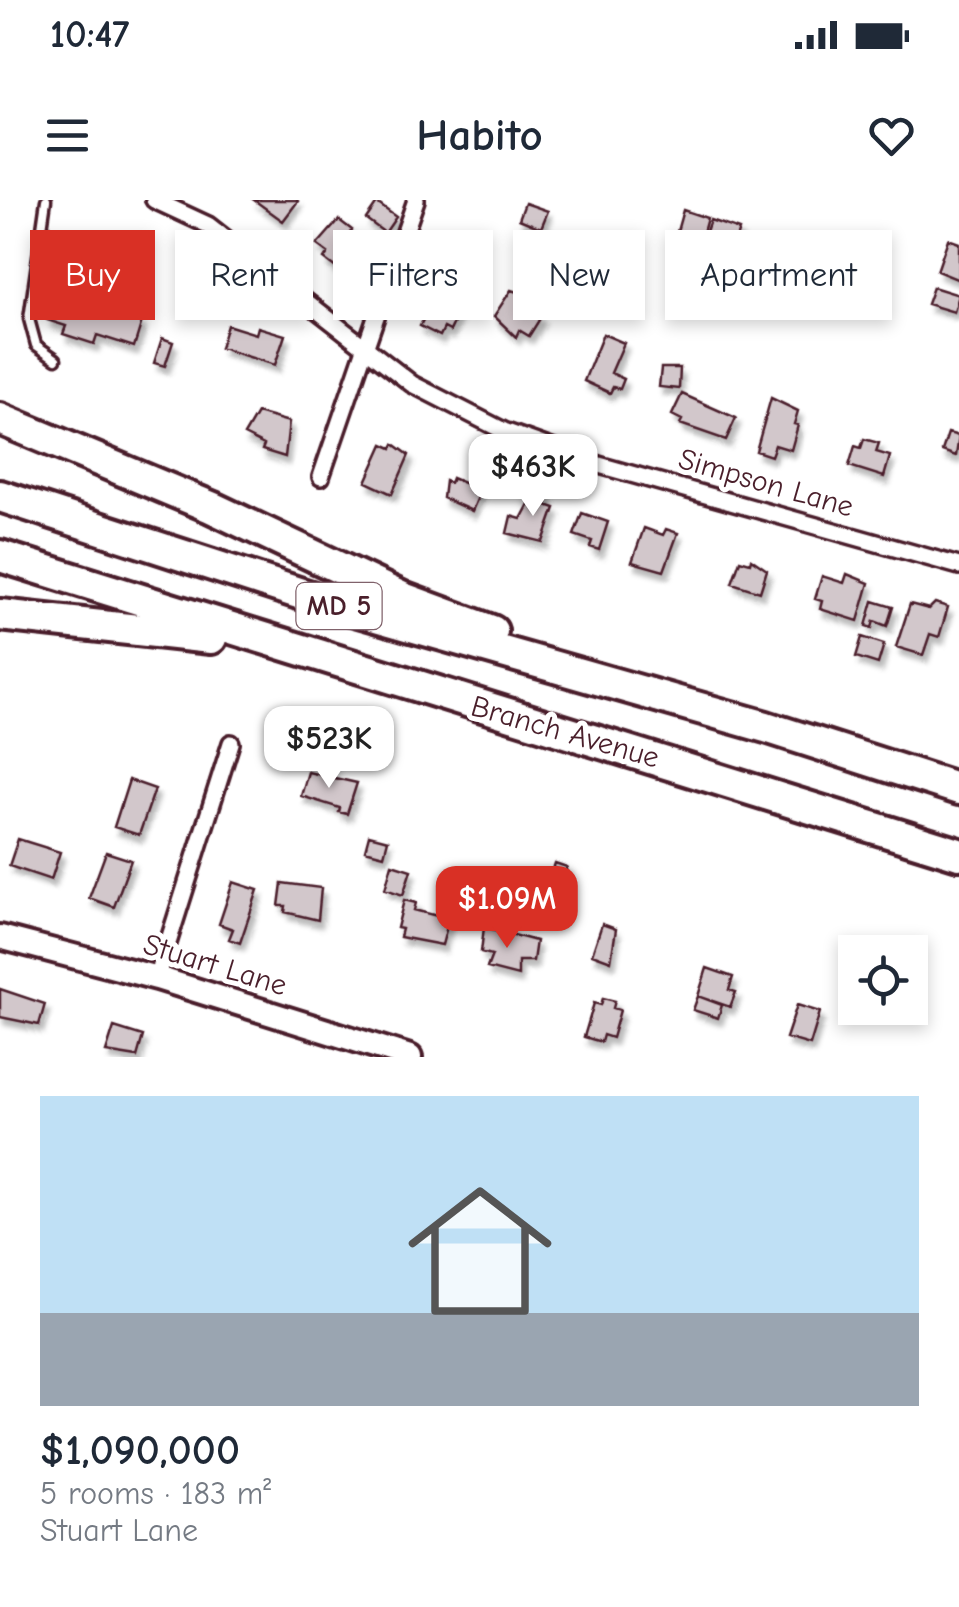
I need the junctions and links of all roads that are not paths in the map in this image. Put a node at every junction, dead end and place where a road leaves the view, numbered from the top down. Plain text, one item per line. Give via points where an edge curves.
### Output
1 (46, 200) edge
2 (154, 200) edge
3 (416, 200) edge
4 (43, 230) edge
5 (32, 320) edge
6 (366, 347) junction
7 (56, 359) dead end
8 (0, 419) edge
9 (321, 477) dead end
10 (0, 496) edge
11 (0, 556) edge
12 (959, 566) edge
13 (0, 615) edge
14 (381, 676) junction
15 (682, 703) junction
16 (231, 743) dead end
17 (959, 789) edge
18 (959, 854) edge
19 (0, 937) edge
20 (157, 978) junction
21 (410, 1057) edge

1 - 4 lane
2 - 6 street, Simpson Lane via 208,225
3 - 6 street
5 - 7 lane via 36,345
6 - 9 street
6 - 12 street, Simpson Lane via 412,384 504,431 598,465
8 - 15 highway via 212,507 402,598
10 - 15 highway, Branch Avenue / MD 5 via 320,600
11 - 14 highway, Branch Avenue / MD 5
13 - 14 highway via 184,632
14 - 18 highway, Branch Avenue / MD 5
15 - 17 highway, Branch Avenue / MD 5
16 - 20 street
19 - 20 street, Stuart Lane
20 - 21 street, Stuart Lane

